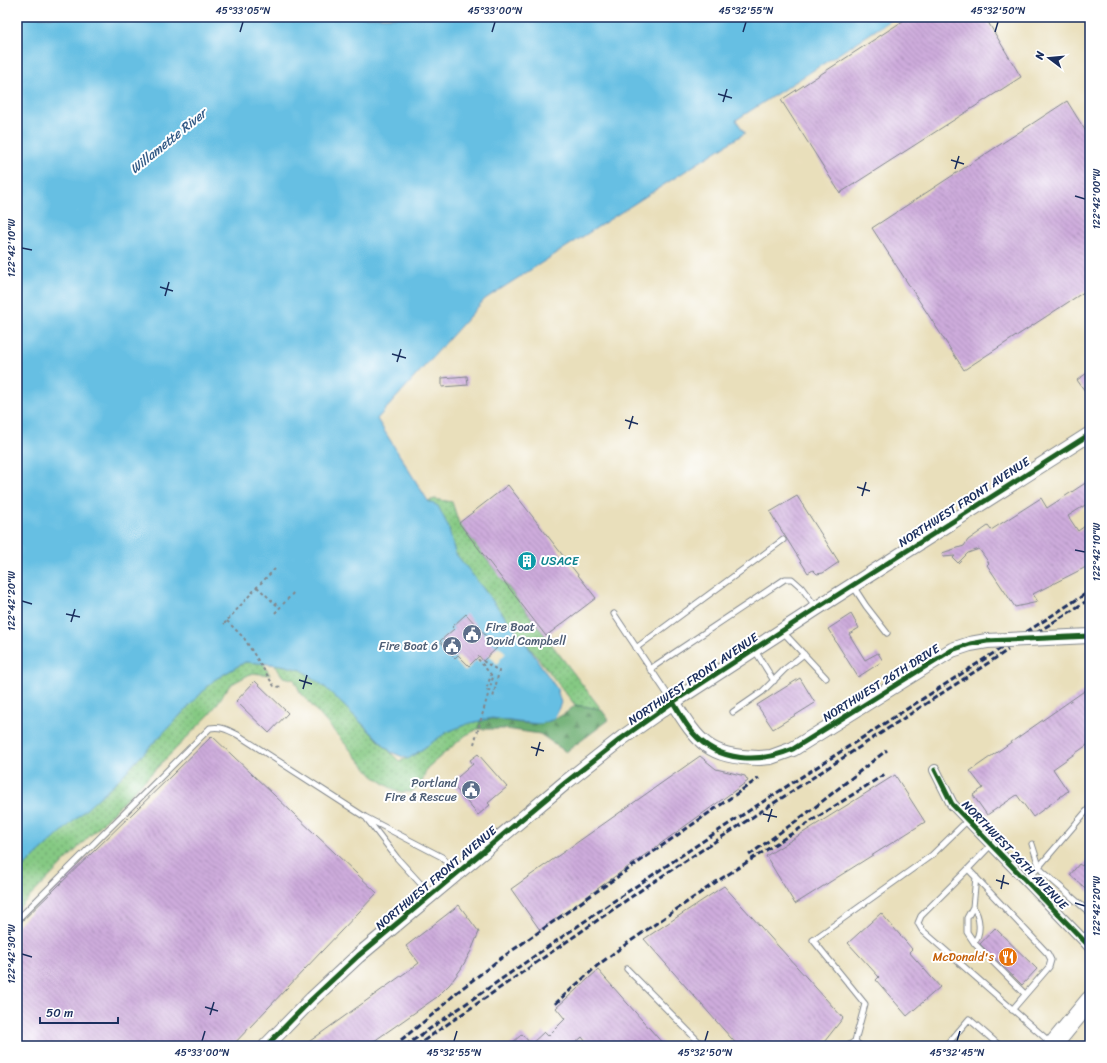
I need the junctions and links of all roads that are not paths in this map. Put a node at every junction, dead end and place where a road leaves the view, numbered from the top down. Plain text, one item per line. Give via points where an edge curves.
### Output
1 (1090, 434) edge
2 (784, 540) dead end
3 (853, 586) junction
4 (817, 608) junction
5 (614, 614) dead end
6 (782, 631) junction
7 (887, 632) dead end
8 (1090, 636) edge
9 (636, 648) junction
10 (754, 649) junction
11 (804, 654) junction
12 (650, 669) junction
13 (826, 678) dead end
14 (774, 681) junction
15 (673, 702) junction
16 (733, 712) dead end
17 (935, 770) dead end
18 (1090, 807) edge
19 (365, 817) junction
20 (967, 821) junction
21 (1032, 844) dead end
22 (991, 845) junction
23 (1039, 866) junction
24 (968, 869) junction
25 (457, 874) junction
26 (976, 877) junction
27 (1026, 882) junction
28 (431, 895) junction
29 (973, 907) junction
30 (1090, 913) edge
31 (17, 920) edge
32 (1090, 932) edge
33 (1082, 939) junction
34 (974, 942) junction
35 (1090, 947) edge
36 (627, 969) dead end
37 (1025, 994) junction
38 (1090, 1000) edge
39 (1012, 1010) junction
40 (855, 1041) junction
41 (1052, 1045) edge
42 (266, 1046) edge
43 (703, 1046) edge
44 (848, 1046) edge
45 (860, 1046) edge
46 (946, 1046) edge
47 (1000, 1046) edge

1 - 3 main road, NORTHWEST FRONT AVENUE
2 - 9 lane
3 - 4 main road, NORTHWEST FRONT AVENUE
3 - 7 lane
4 - 6 main road, NORTHWEST FRONT AVENUE
4 - 12 lane via 801,587 792,579 785,579
5 - 9 lane
6 - 10 main road, NORTHWEST FRONT AVENUE
6 - 11 lane
8 - 15 main road, NORTHWEST 26TH DRIVE, bridge via 987,641 958,648 793,749 759,758 724,754 706,745 693,733
9 - 12 lane
10 - 14 lane
10 - 15 main road, NORTHWEST FRONT AVENUE
11 - 13 lane
11 - 14 lane
12 - 15 lane
14 - 16 lane
15 - 25 main road, NORTHWEST FRONT AVENUE via 565,783
17 - 20 street, NORTHWEST 26TH AVENUE via 952,804
18 - 23 lane
19 - 25 lane via 442,857
19 - 28 lane via 397,858
19 - 31 lane via 226,728 210,728
20 - 22 street, NORTHWEST 26TH AVENUE
20 - 40 lane via 932,855 813,940 865,1004
21 - 23 lane
22 - 24 lane
22 - 27 street, NORTHWEST 26TH AVENUE
23 - 27 lane
23 - 30 lane
24 - 26 lane
24 - 39 lane via 921,916 918,923 922,930
25 - 28 main road, NORTHWEST FRONT AVENUE
26 - 29 lane
26 - 37 lane via 1051,960 1049,967
27 - 33 street, NORTHWEST 26TH AVENUE
28 - 42 main road, NORTHWEST FRONT AVENUE via 339,973
29 - 34 lane via 978,915 979,925 978,936
29 - 34 lane via 966,925 967,932
32 - 33 lane
33 - 35 street, NORTHWEST 26TH AVENUE
34 - 37 lane
36 - 43 lane
37 - 39 lane
38 - 41 highway
39 - 41 lane
40 - 44 lane
40 - 45 lane
46 - 47 lane via 969,1019

